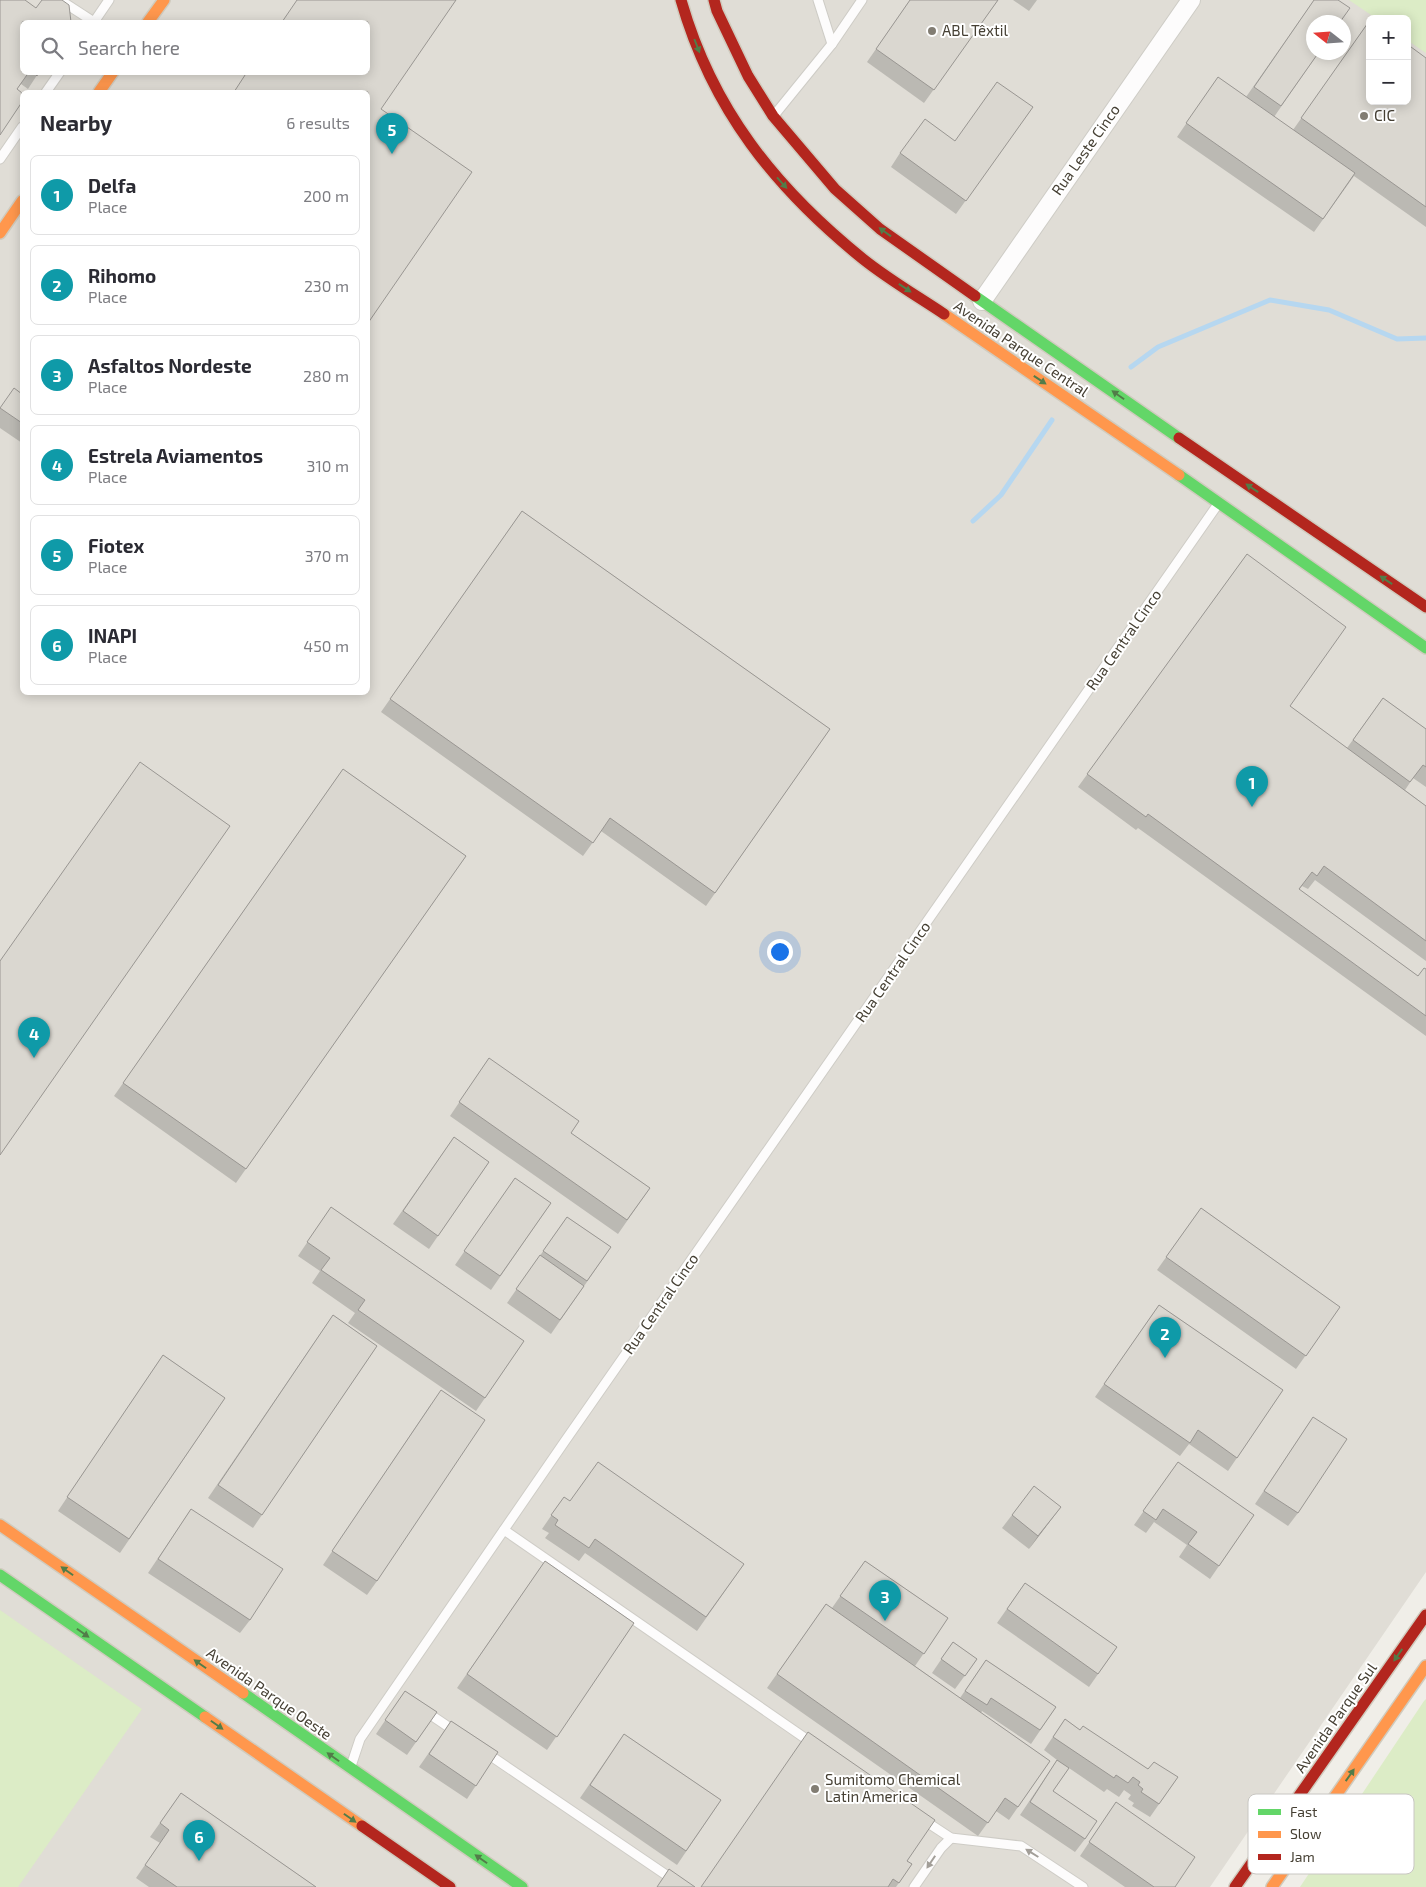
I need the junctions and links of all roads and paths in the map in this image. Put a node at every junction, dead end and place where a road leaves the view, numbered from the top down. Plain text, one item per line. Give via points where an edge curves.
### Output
1 (60, 0) edge
2 (109, 0) edge
3 (164, 0) edge
4 (681, 0) edge
5 (714, 0) edge
6 (818, 0) edge
7 (862, 0) edge
8 (1191, 0) edge
9 (91, 20) edge
10 (95, 20) edge
11 (149, 20) edge
12 (832, 44) junction
13 (58, 75) edge
14 (111, 75) edge
15 (47, 90) edge
16 (100, 90) edge
17 (773, 116) junction
18 (20, 130) edge
19 (0, 160) edge
20 (20, 204) edge
21 (0, 233) edge
22 (982, 301) junction
23 (1220, 503) junction
24 (1426, 607) edge
25 (1426, 648) edge
26 (0, 1525) edge
27 (504, 1530) junction
28 (0, 1575) edge
29 (1426, 1615) edge
30 (1426, 1666) edge
31 (416, 1704) edge
32 (461, 1735) edge
33 (477, 1746) edge
34 (821, 1749) edge
35 (350, 1768) junction
36 (1300, 1794) edge
37 (1337, 1794) edge
38 (918, 1816) edge
39 (950, 1838) junction
40 (1248, 1868) edge
41 (1281, 1874) edge
42 (677, 1882) edge
43 (1070, 1883) edge
44 (450, 1887) edge
45 (522, 1887) edge
46 (914, 1887) edge
47 (1083, 1887) edge
48 (1235, 1887) edge
49 (1272, 1887) edge

1 - 9 lane
2 - 10 lane
3 - 11 main road
4 -> 23 main road, Avenida Parque Central via 705,67 729,114 765,164 815,218 864,260
5 - 17 main road, Avenida Parque Central via 748,76
6 - 12 lane
7 - 12 lane
8 - 22 street, Rua Leste Cinco
12 - 17 lane
13 - 15 lane
14 - 16 main road
22 -> 17 main road, Avenida Parque Central via 858,210 818,171
18 - 19 lane
20 - 21 main road
24 -> 22 main road, Avenida Parque Central
23 - 25 main road, Avenida Parque Central
23 - 27 lane, Rua Central Cinco
35 -> 26 main road, Avenida Parque Oeste
27 - 34 lane
27 - 35 lane, Rua Central Cinco via 398,1692 360,1739
28 -> 44 main road
29 -> 36 main road, Avenida Parque Sul
37 -> 30 main road
31 - 32 lane
33 - 42 lane
45 -> 35 main road, Avenida Parque Oeste
38 - 39 lane
43 -> 39 lane via 1021,1846
39 -> 46 lane
40 -> 48 main road, Avenida Parque Sul
49 -> 41 main road
43 - 47 lane

